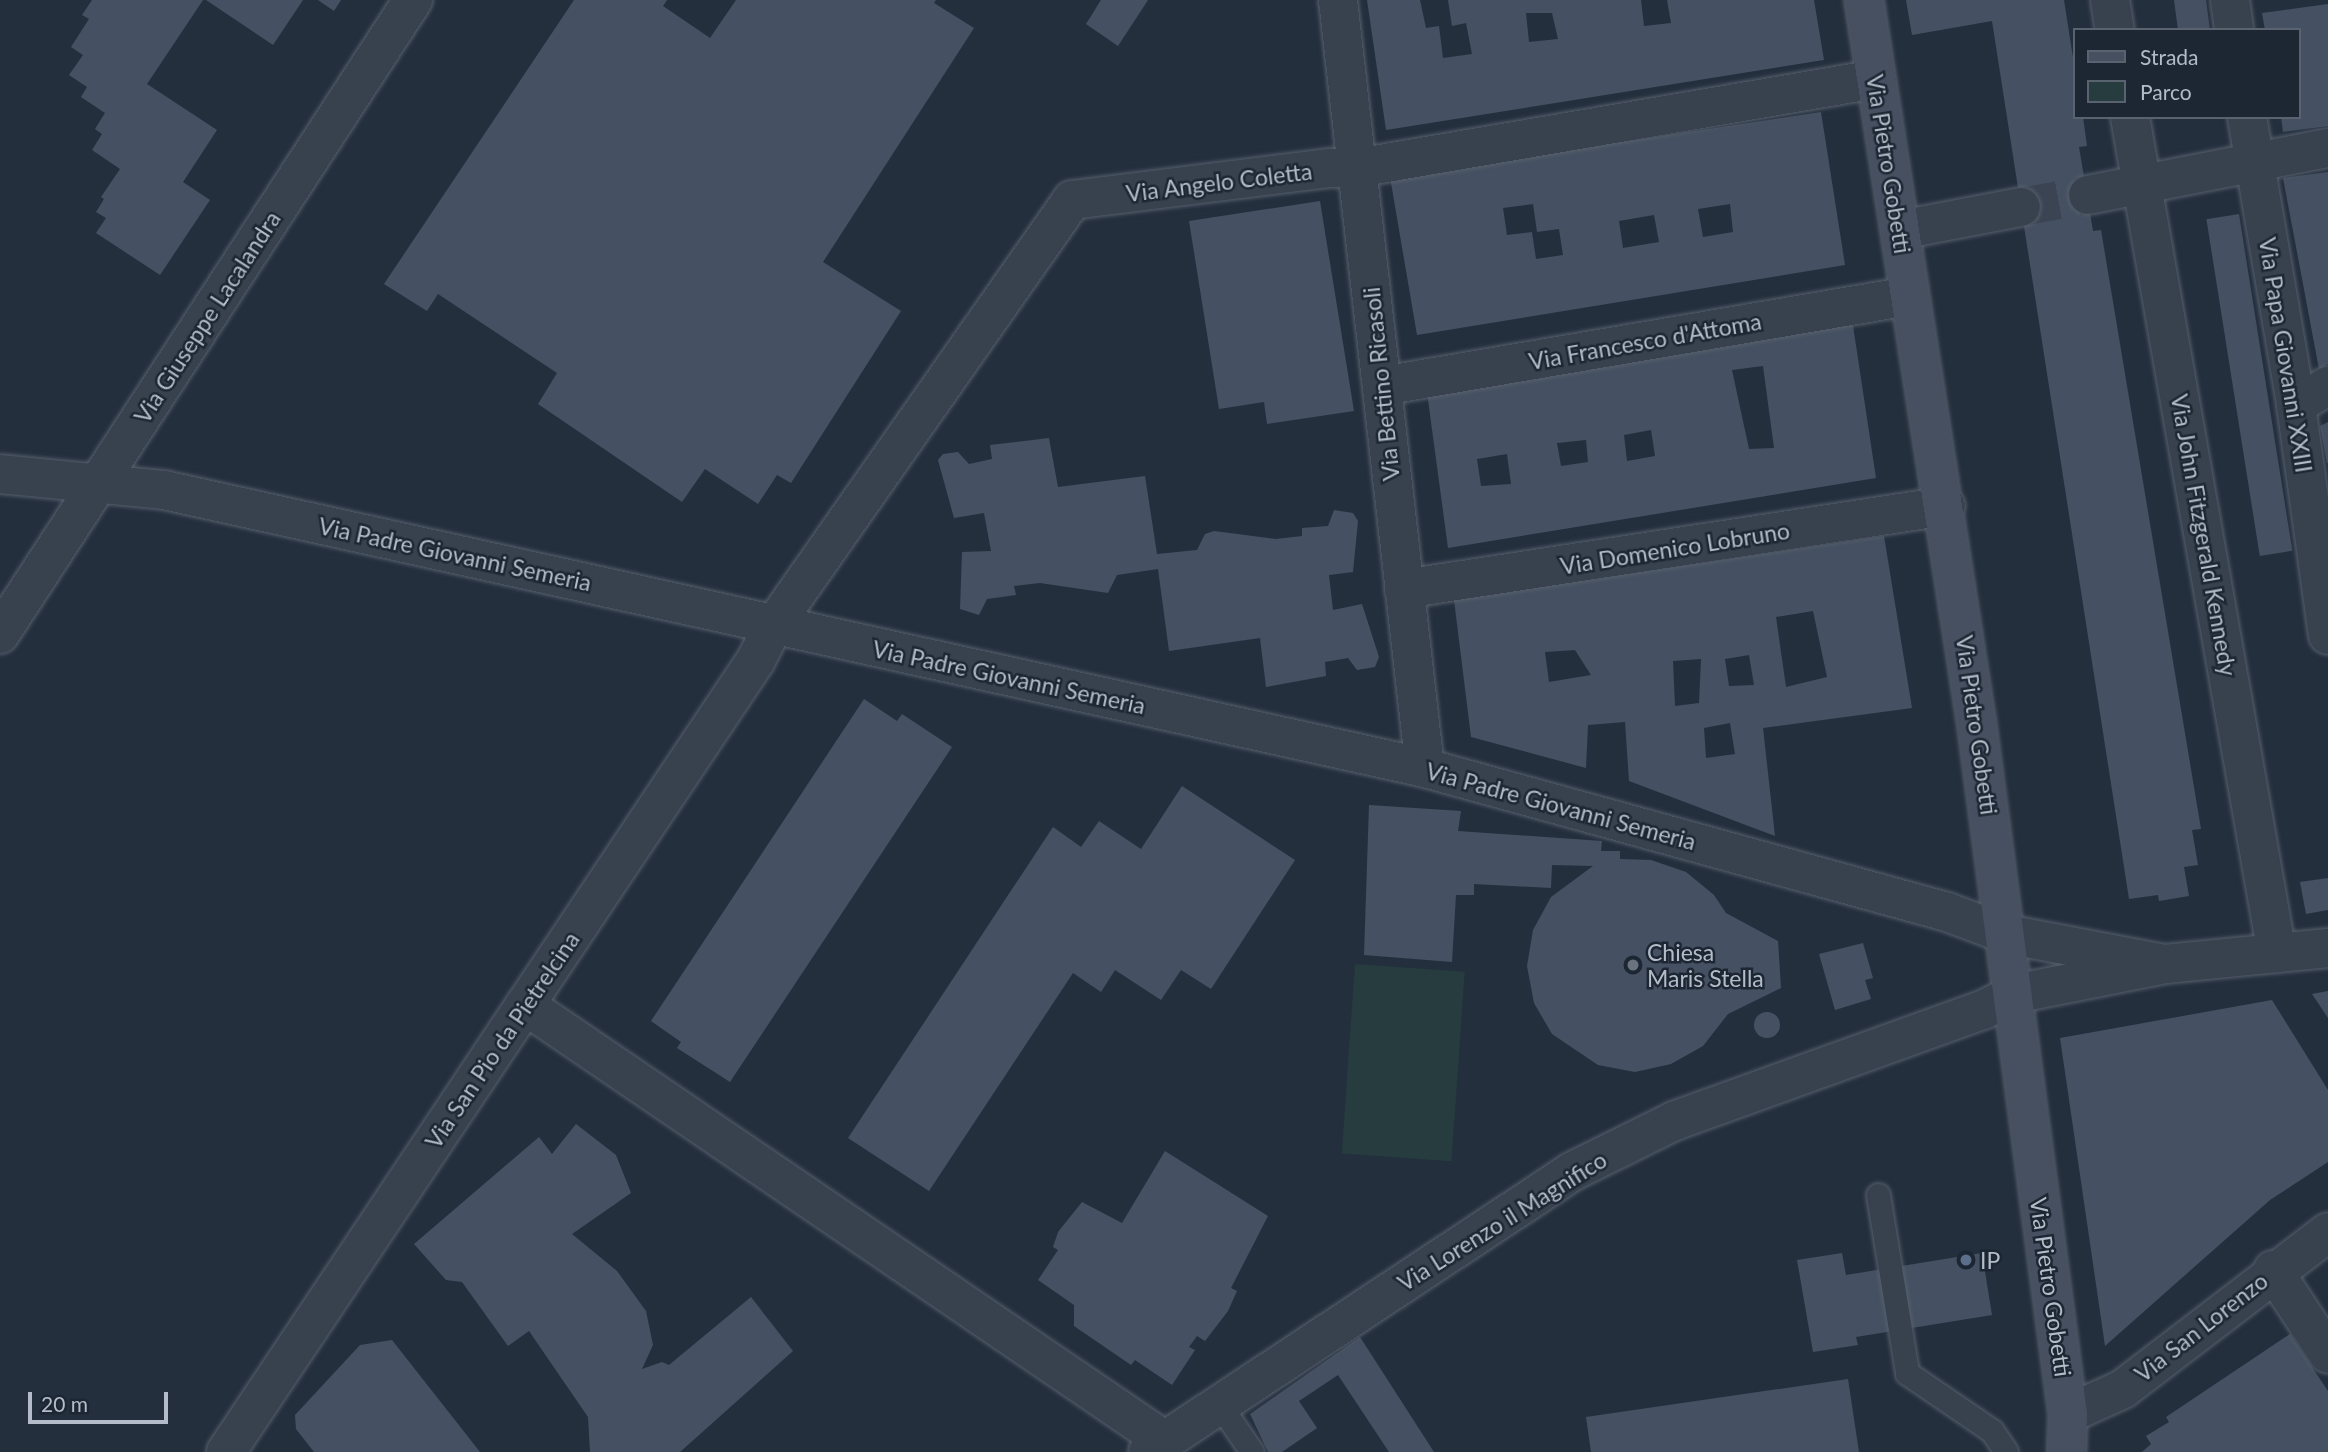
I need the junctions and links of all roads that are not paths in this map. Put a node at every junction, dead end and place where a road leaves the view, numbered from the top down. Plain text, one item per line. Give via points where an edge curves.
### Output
1 (413, 0) edge
2 (1338, 0) edge
3 (1864, 0) edge
4 (2110, 0) edge
5 (2230, 0) edge
6 (2115, 28) edge
7 (2234, 28) edge
8 (1876, 79) junction
9 (2130, 119) edge
10 (2247, 119) edge
11 (2328, 148) edge
12 (2253, 160) junction
13 (1357, 168) junction
14 (2142, 183) junction
15 (2088, 195) tunnel mouth
16 (2021, 207) tunnel mouth
17 (1900, 230) junction
18 (1909, 296) junction
19 (1382, 386) junction
20 (2312, 395) edge
21 (0, 474) edge
22 (99, 484) junction
23 (1946, 506) junction
24 (1404, 589) junction
25 (774, 625) junction
26 (2328, 629) edge
27 (0, 634) edge
28 (1425, 768) junction
29 (2006, 934) junction
30 (2328, 948) edge
31 (2277, 953) junction
32 (2165, 964) junction
33 (2014, 994) junction
34 (525, 1005) junction
35 (1878, 1195) dead end
36 (2328, 1232) edge
37 (2273, 1270) junction
38 (2328, 1354) edge
39 (1220, 1404) junction
40 (2068, 1414) junction
41 (1157, 1447) edge
42 (226, 1452) edge
43 (1252, 1452) edge
44 (2006, 1452) edge
45 (2067, 1452) edge

1 - 22 street, Via Giuseppe Lacalandra
2 - 13 street, Via Bettino Ricasoli
3 - 8 street, Via Pietro Gobetti
4 - 6 street
5 - 7 street
8 - 13 street, Via Angelo Coletta
8 - 17 street, Via Pietro Gobetti
9 - 14 street, Via John Fitzgerald Kennedy
10 - 12 street, Via Papa Giovanni XXIII
11 - 12 street
12 - 14 street
12 - 20 street, Via Papa Giovanni XXIII
13 - 19 street, Via Bettino Ricasoli
13 - 25 street, Via Angelo Coletta via 1072,200
14 - 15 street
14 - 31 street, Via John Fitzgerald Kennedy
16 - 17 street
17 - 18 street, Via Pietro Gobetti
18 - 19 street, Via Francesco d'Attoma
18 - 23 street, Via Pietro Gobetti
19 - 24 street, Via Bettino Ricasoli
20 - 26 street, Via Papa Giovanni XXIII
21 - 22 street, Via Padre Giovanni Semeria
22 - 25 street, Via Padre Giovanni Semeria via 164,490
22 - 27 street, Via Giuseppe Lacalandra
23 - 24 street, Via Domenico Lobruno
23 - 29 street, Via Pietro Gobetti
24 - 28 street, Via Bettino Ricasoli
25 - 28 street, Via Padre Giovanni Semeria
25 - 34 street, Via San Pio da Pietrelcina via 756,660
28 - 29 street, Via Padre Giovanni Semeria via 1947,912
29 - 32 street, Via Lorenzo il Magnifico
29 - 33 street, Via Pietro Gobetti
30 - 31 street, Via Lorenzo il Magnifico
31 - 32 street, Via Lorenzo il Magnifico
32 - 33 street, Via Lorenzo il Magnifico
33 - 39 street, Via Lorenzo il Magnifico via 1983,1010 1674,1121 1573,1171
33 - 40 street, Via Pietro Gobetti
34 - 41 street
34 - 42 street, Via San Pio da Pietrelcina
35 - 44 lane via 1907,1373 1992,1432
36 - 37 street, Via San Lorenzo
37 - 38 street
37 - 40 street, Via San Lorenzo via 2123,1389
39 - 41 street, Via Lorenzo il Magnifico
39 - 43 lane
40 - 45 street, Via Pietro Gobetti

